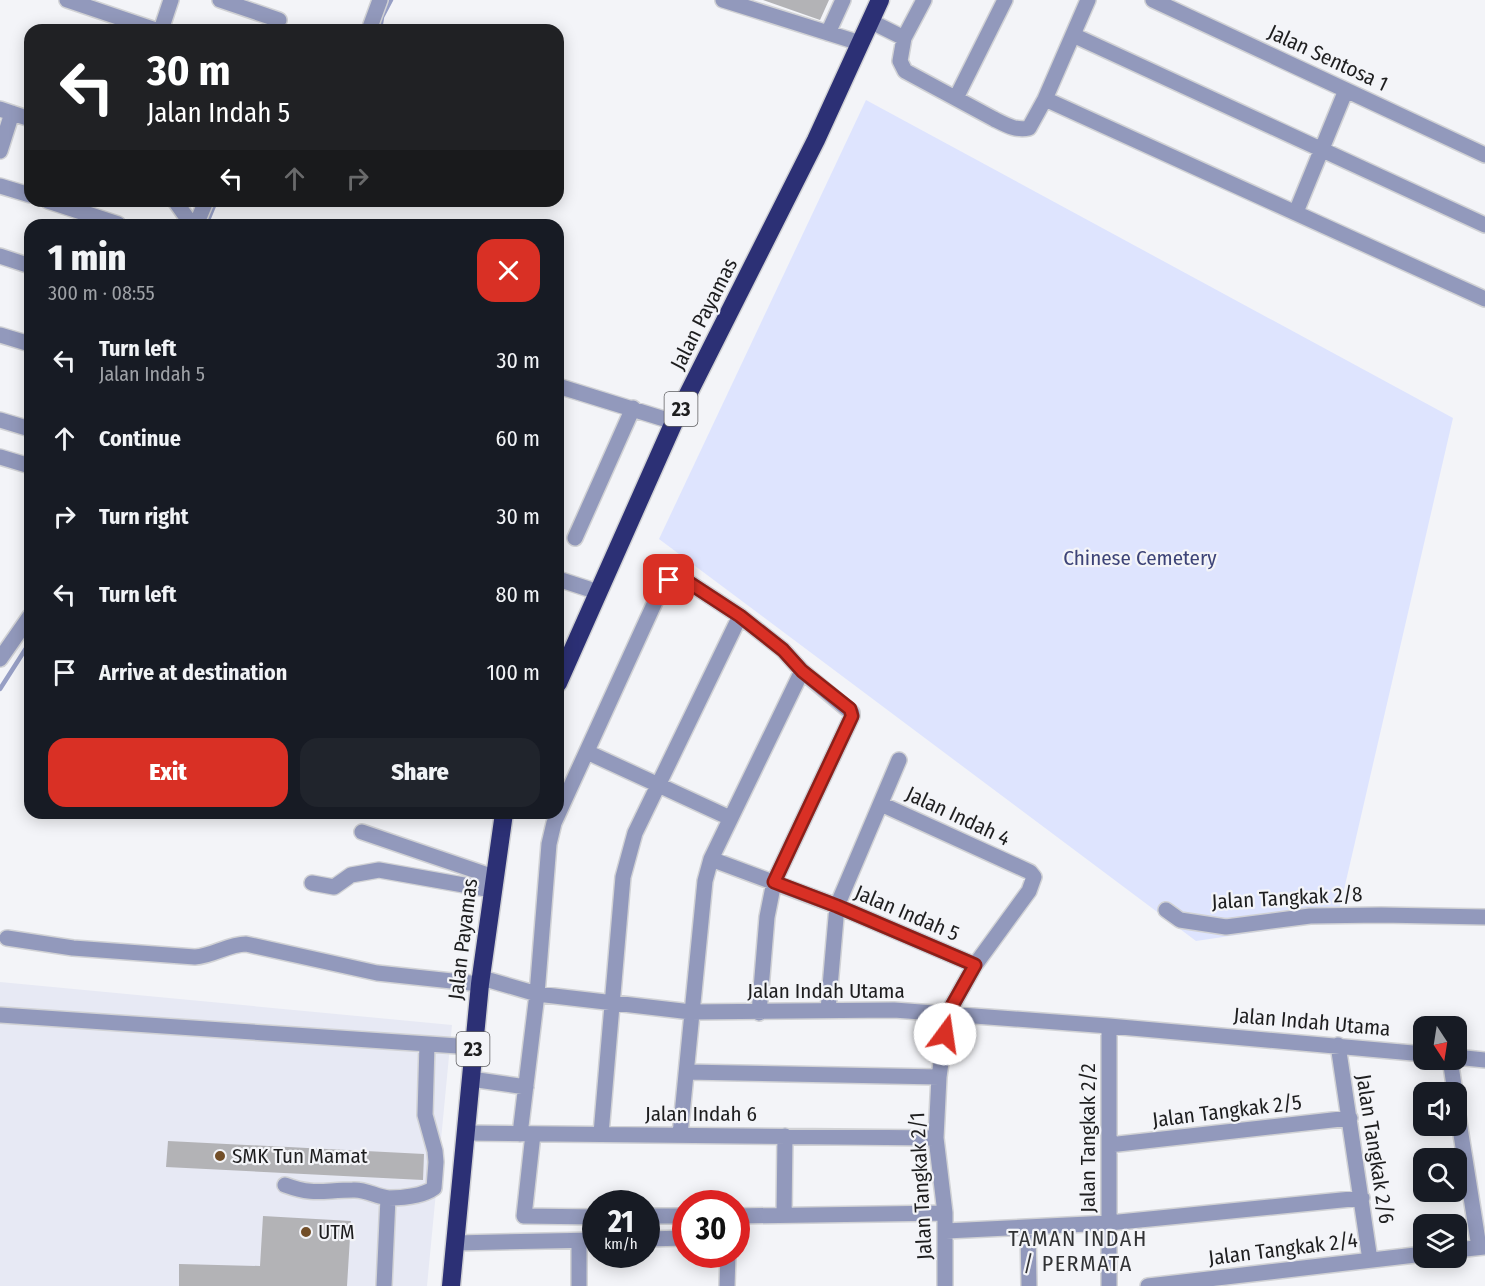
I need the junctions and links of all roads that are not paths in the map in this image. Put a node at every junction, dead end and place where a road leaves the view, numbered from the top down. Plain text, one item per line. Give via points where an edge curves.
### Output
1 (67, 0) edge
2 (171, 0) edge
3 (220, 0) edge
4 (380, 0) edge
5 (723, 0) edge
6 (843, 0) edge
7 (880, 0) edge
8 (924, 0) edge
9 (1005, 0) edge
10 (1088, 0) edge
11 (1153, 0) edge
12 (279, 20) dead end
13 (870, 21) junction
14 (138, 24) edge
15 (163, 24) edge
16 (371, 24) edge
17 (828, 33) junction
18 (1073, 35) junction
19 (904, 38) junction
20 (860, 43) junction
21 (1346, 90) junction
22 (956, 98) junction
23 (1045, 99) junction
24 (6, 111) edge
25 (24, 117) edge
26 (1322, 150) junction
27 (0, 151) edge
28 (1485, 155) edge
29 (0, 186) edge
30 (24, 193) edge
31 (66, 207) edge
32 (180, 207) edge
33 (1296, 212) junction
34 (103, 219) edge
35 (189, 219) edge
36 (1485, 225) edge
37 (0, 256) edge
38 (24, 264) edge
39 (1485, 300) edge
40 (0, 335) edge
41 (24, 342) edge
42 (564, 390) edge
43 (633, 408) junction
44 (0, 420) edge
45 (674, 422) junction
46 (24, 427) edge
47 (0, 457) edge
48 (24, 464) edge
49 (575, 538) dead end
50 (564, 581) edge
51 (598, 592) junction
52 (740, 616) junction
53 (24, 625) edge
54 (0, 660) edge
55 (564, 669) edge
56 (802, 671) junction
57 (586, 752) junction
58 (899, 760) dead end
59 (658, 785) junction
60 (564, 801) edge
61 (881, 804) junction
62 (730, 818) junction
63 (503, 819) edge
64 (556, 819) edge
65 (362, 832) dead end
66 (711, 859) junction
67 (774, 882) junction
68 (312, 883) dead end
69 (493, 884) junction
70 (837, 906) junction
71 (1166, 910) dead end
72 (1485, 917) edge
73 (7, 938) dead end
74 (975, 965) junction
75 (481, 981) junction
76 (537, 994) junction
77 (613, 1004) junction
78 (828, 1010) junction
79 (691, 1012) junction
80 (759, 1012) junction
81 (948, 1013) junction
82 (0, 1015) edge
83 (1109, 1026) junction
84 (427, 1044) junction
85 (1338, 1045) junction
86 (473, 1047) junction
87 (1413, 1053) edge
88 (1467, 1058) edge
89 (1485, 1060) edge
90 (687, 1072) junction
91 (939, 1077) junction
92 (471, 1079) junction
93 (526, 1087) junction
94 (1350, 1118) junction
95 (466, 1133) junction
96 (526, 1134) junction
97 (601, 1134) junction
98 (680, 1135) junction
99 (785, 1136) junction
100 (1462, 1136) edge
101 (936, 1138) junction
102 (1109, 1146) junction
103 (285, 1185) dead end
104 (388, 1198) junction
105 (1362, 1198) junction
106 (945, 1214) junction
107 (784, 1215) junction
108 (524, 1216) junction
109 (750, 1216) edge
110 (582, 1217) edge
111 (1109, 1222) junction
112 (1028, 1227) junction
113 (946, 1231) junction
114 (579, 1241) junction
115 (582, 1241) edge
116 (518, 1242) junction
117 (455, 1243) junction
118 (1482, 1247) edge
119 (1467, 1249) edge
120 (1413, 1255) edge
121 (1370, 1260) junction
122 (728, 1268) edge
123 (384, 1286) edge
124 (451, 1286) edge
125 (579, 1286) edge
126 (727, 1286) edge
127 (945, 1286) edge
128 (1029, 1286) edge
129 (1109, 1286) edge
130 (1148, 1286) edge

1 - 14 street
2 - 15 street
3 - 12 street
4 - 16 street
5 - 17 street
6 - 17 street
7 - 13 highway, Jalan Payamas / 23
8 - 19 street
9 - 22 street
10 - 18 street
11 - 21 street, Jalan Sentosa 1
13 - 19 street
13 - 20 highway, Jalan Payamas / 23
17 - 20 street
18 - 23 street
18 - 26 street
19 - 22 street via 900,62 905,71
20 - 45 highway, Jalan Payamas / 23 via 816,140
21 - 26 street
21 - 28 street, Jalan Sentosa 1
22 - 23 street via 1023,129 1029,128
23 - 33 street
24 - 25 street
24 - 27 street
26 - 33 street
26 - 36 street
29 - 30 street
31 - 34 street
32 - 35 street
33 - 39 street
37 - 38 street
40 - 41 street
42 - 43 street
43 - 45 street
43 - 49 street
44 - 46 street
45 - 51 highway, Jalan Payamas / 23
47 - 48 street
50 - 51 street
51 - 55 highway, Jalan Payamas / 23
52 - 56 street via 783,650
52 - 57 street via 682,578 664,584
52 - 59 street
53 - 54 street
56 - 62 street
56 - 67 street via 850,709 852,716
57 - 59 street
57 - 60 street
58 - 61 street
59 - 62 street
59 - 77 street via 635,833 623,876
61 - 70 street
61 - 74 street, Jalan Indah 4 via 1033,874 1033,883
62 - 66 street
63 - 69 highway, Jalan Payamas / 23
64 - 76 street via 549,844
65 - 69 street
66 - 67 street, Jalan Indah 5
66 - 79 street via 702,895
67 - 70 street, Jalan Indah 5
67 - 80 street via 767,916
68 - 69 street via 334,886 351,875 379,870
69 - 75 highway, Jalan Payamas / 23
70 - 74 street, Jalan Indah 5
70 - 78 street
71 - 72 street, Jalan Tangkak 2/8 via 1180,920 1226,927 1321,915
73 - 75 street, Jalan Indah Utama via 73,948 195,957 246,944 377,973
74 - 81 street, Jalan Indah 5
75 - 76 street, Jalan Indah Utama
75 - 86 highway, Jalan Payamas / 23
76 - 77 street, Jalan Indah Utama
76 - 93 street
77 - 79 street, Jalan Indah Utama
77 - 97 street
78 - 80 street, Jalan Indah Utama
78 - 81 street, Jalan Indah Utama
79 - 80 street, Jalan Indah Utama
79 - 90 street
81 - 83 street, Jalan Indah Utama
81 - 91 street, Jalan Tangkak 2/1
82 - 84 street
83 - 85 street, Jalan Indah Utama
83 - 102 street, Jalan Tangkak 2/2
84 - 86 street
84 - 104 street via 425,1115 435,1151 434,1188
85 - 87 street, Jalan Indah Utama
85 - 94 street, Jalan Tangkak 2/6
86 - 92 highway, Jalan Payamas / 23
88 - 89 street
90 - 91 street
90 - 98 street
91 - 101 street, Jalan Tangkak 2/1
92 - 93 street
92 - 95 highway, Jalan Payamas / 23
93 - 96 street
94 - 102 street, Jalan Tangkak 2/5
94 - 105 street, Jalan Tangkak 2/6
95 - 96 street, Jalan Indah 6
95 - 117 highway, Jalan Payamas / 23
96 - 97 street, Jalan Indah 6
96 - 108 street
97 - 98 street, Jalan Indah 6
98 - 99 street, Jalan Indah 6
99 - 101 street, Jalan Indah 6
99 - 107 street
100 - 118 street
101 - 106 street, Jalan Tangkak 2/1
102 - 111 street, Jalan Tangkak 2/2
103 - 104 street via 308,1192 366,1191
104 - 123 street
105 - 111 street
105 - 121 street, Jalan Tangkak 2/6
106 - 107 street
106 - 113 street, Jalan Tangkak 2/1
107 - 109 street
108 - 110 street
108 - 116 street
111 - 112 street
111 - 129 street, Jalan Tangkak 2/2
112 - 113 street
112 - 128 street
113 - 127 street, Jalan Tangkak 2/1
114 - 115 street
114 - 116 street
114 - 125 street
116 - 117 street
117 - 124 highway, Jalan Payamas / 23
118 - 119 street
120 - 121 street, Jalan Tangkak 2/4
121 - 130 street, Jalan Tangkak 2/4
122 - 126 street

